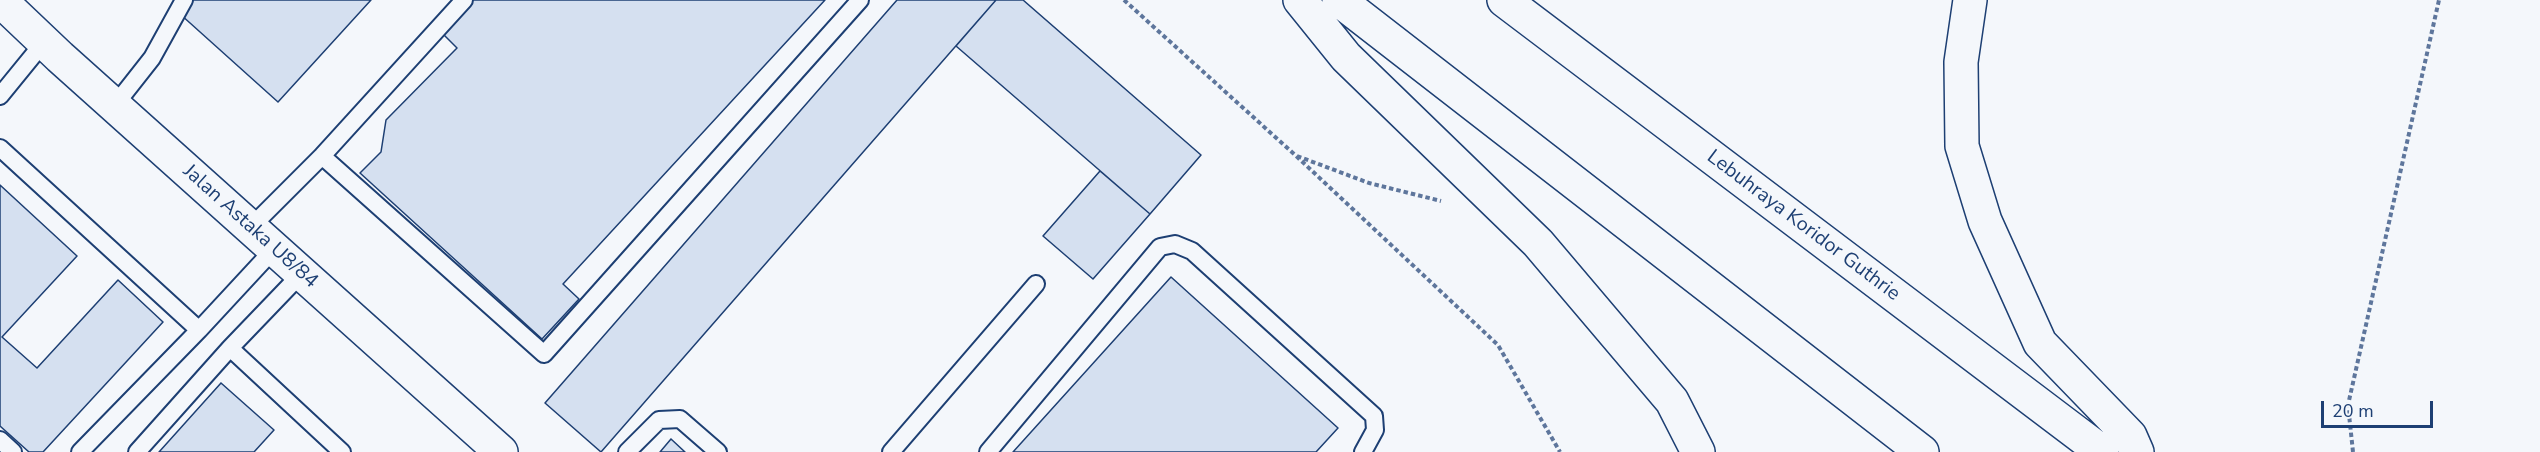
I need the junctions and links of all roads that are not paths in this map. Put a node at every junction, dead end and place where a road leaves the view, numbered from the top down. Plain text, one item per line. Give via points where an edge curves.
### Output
1 (0, 0) edge
2 (184, 0) edge
3 (464, 0) edge
4 (860, 0) edge
5 (1300, 0) edge
6 (1339, 0) edge
7 (1504, 0) edge
8 (1970, 0) edge
9 (44, 42) junction
10 (0, 96) edge
11 (115, 105) junction
12 (0, 148) edge
13 (322, 156) junction
14 (263, 238) junction
15 (302, 273) junction
16 (1036, 284) dead end
17 (199, 330) junction
18 (230, 348) junction
19 (0, 440) edge
20 (13, 452) edge
21 (80, 452) edge
22 (137, 452) edge
23 (342, 452) edge
24 (501, 452) edge
25 (627, 452) edge
26 (718, 452) edge
27 (891, 452) edge
28 (988, 452) edge
29 (1363, 452) edge
30 (1698, 452) edge
31 (1922, 452) edge
32 (2102, 452) edge
33 (2137, 452) edge

1 - 9 main road, Jalan Astaka U8/84
2 - 11 lane via 152,58
3 - 13 lane
4 - 13 lane via 544,354
5 - 30 main road via 1346,57 1539,243 1672,401
6 - 31 main road
7 - 32 main road, Lebuhraya Koridor Guthrie
8 - 33 main road via 1961,62 1962,146 1985,221 2040,343 2130,436
9 - 10 lane
9 - 11 main road, Jalan Astaka U8/84
11 - 14 main road, Jalan Astaka U8/84
12 - 17 lane
13 - 14 lane
14 - 15 main road, Jalan Astaka U8/84
14 - 17 lane
15 - 18 lane
15 - 24 main road, Jalan Astaka U8/84
16 - 27 lane
17 - 21 lane
18 - 22 lane
18 - 23 lane
19 - 20 lane
25 - 26 lane via 659,420 680,419
28 - 29 lane via 1160,247 1175,244 1192,251 1374,416 1375,430

